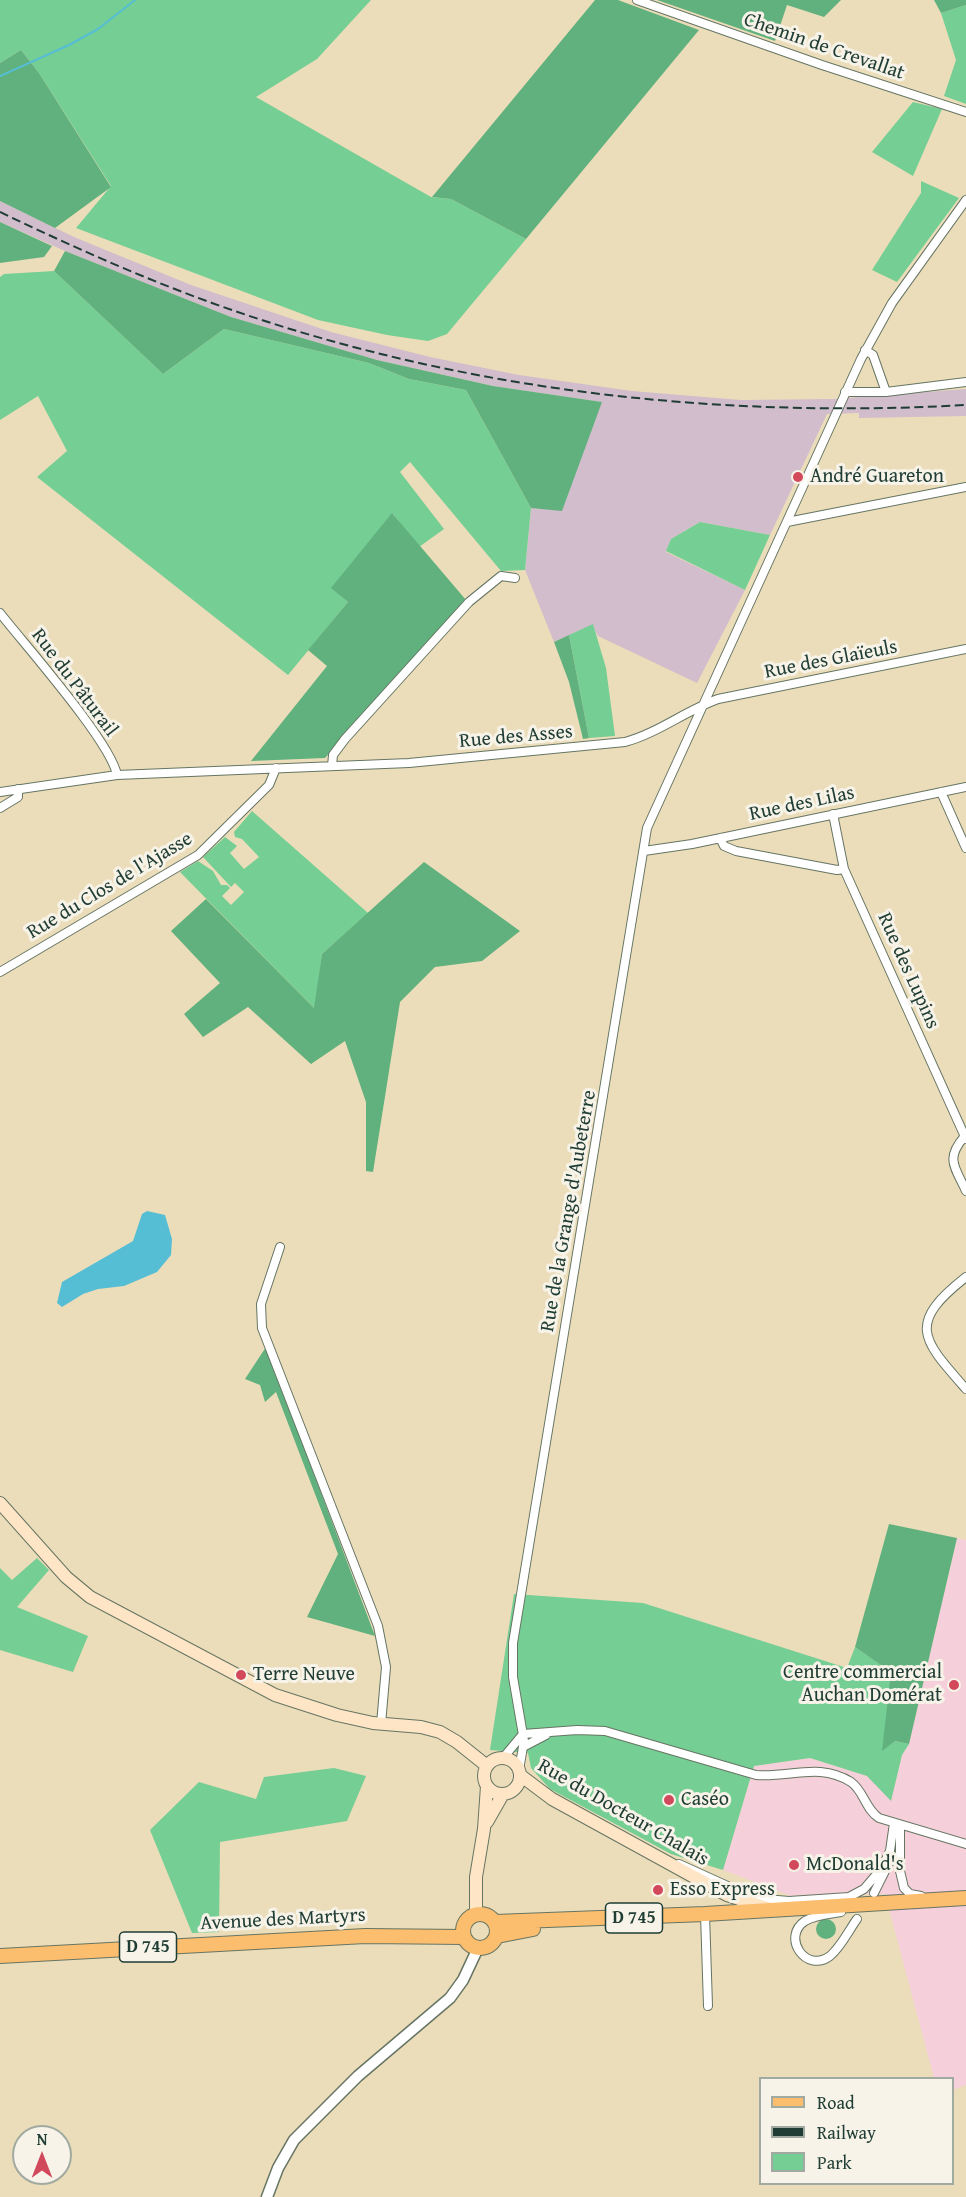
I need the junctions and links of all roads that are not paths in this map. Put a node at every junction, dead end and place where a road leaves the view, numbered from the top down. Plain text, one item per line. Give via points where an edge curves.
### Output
1 (637, 0) edge
2 (966, 111) edge
3 (966, 200) edge
4 (865, 350) junction
5 (966, 382) edge
6 (845, 392) junction
7 (886, 392) junction
8 (966, 487) edge
9 (787, 522) junction
10 (515, 578) dead end
11 (0, 613) edge
12 (966, 649) edge
13 (704, 704) junction
14 (332, 765) junction
15 (276, 768) junction
16 (117, 775) junction
17 (966, 787) edge
18 (18, 789) junction
19 (0, 792) edge
20 (941, 792) junction
21 (0, 808) edge
22 (833, 814) junction
23 (720, 838) junction
24 (966, 848) edge
25 (644, 850) junction
26 (844, 869) junction
27 (0, 972) edge
28 (965, 1138) edge
29 (966, 1191) edge
30 (280, 1247) dead end
31 (966, 1277) edge
32 (966, 1389) edge
33 (0, 1503) edge
34 (381, 1724) junction
35 (523, 1734) junction
36 (549, 1734) junction
37 (523, 1747) junction
38 (503, 1758) junction
39 (487, 1766) junction
40 (520, 1773) junction
41 (487, 1786) junction
42 (503, 1794) junction
43 (897, 1824) junction
44 (484, 1828) junction
45 (966, 1844) edge
46 (890, 1851) junction
47 (659, 1857) junction
48 (874, 1893) dead end
49 (966, 1896) edge
50 (966, 1905) edge
51 (773, 1910) junction
52 (841, 1912) junction
53 (476, 1914) junction
54 (705, 1917) junction
55 (857, 1918) dead end
56 (496, 1929) junction
57 (464, 1931) junction
58 (478, 1948) junction
59 (0, 1956) edge
60 (708, 2006) dead end
61 (267, 2197) edge

1 - 2 street, Chemin de Crevallat
3 - 4 street via 892,303
4 - 6 street
4 - 7 street via 873,355
5 - 7 street
6 - 7 street
6 - 9 street
8 - 9 street
9 - 13 street
10 - 14 street via 501,576 469,602 345,739 333,755
11 - 16 street, Rue du Pâturail via 95,734
12 - 13 street, Rue des Glaïeuls
13 - 14 street, Rue des Asses via 625,742 409,763
13 - 25 street, Rue de la Grange d'Aubeterre via 651,817
14 - 15 street, Rue des Asses
15 - 16 street, Rue des Asses
15 - 27 street, Rue du Clos de l'Ajasse via 269,785 198,855
16 - 18 street, Rue des Asses
17 - 20 street, Rue des Lilas
18 - 19 street, Rue des Asses
18 - 21 street via 18,797
20 - 22 street, Rue des Lilas
20 - 24 street
22 - 23 street, Rue des Lilas
22 - 26 street, Rue des Lupins
23 - 25 street, Rue des Lilas
23 - 26 street via 724,846 736,851
25 - 35 street, Rue de la Grange d'Aubeterre via 513,1642 513,1677
26 - 28 street, Rue des Lupins
28 - 29 street via 952,1157
30 - 34 street via 261,1304 262,1328 378,1626 386,1667
31 - 32 street via 940,1298 928,1322 931,1345
33 - 34 main road via 66,1577 90,1597 275,1695
34 - 39 main road via 440,1732
35 - 36 street
35 - 37 street, Rue de la Grange d'Aubeterre
35 - 38 street
36 - 37 street
36 - 43 street via 605,1731 756,1775 815,1770 834,1774 853,1784 870,1812
37 - 40 street, Rue de la Grange d'Aubeterre
38 - 39 main road
38 - 40 main road via 514,1762
39 - 41 main road
40 - 42 main road via 514,1790
40 - 47 main road, Rue du Docteur Chalais via 552,1799
41 - 42 main road
41 - 44 main road
42 - 44 main road
43 - 45 street
43 - 46 street
43 - 49 street via 900,1871 907,1892 920,1896
44 - 53 main road via 476,1878
46 - 47 street via 882,1868 858,1894 789,1901 746,1895
46 - 48 street via 888,1866
47 - 51 main road, Rue du Docteur Chalais via 727,1895
49 - 51 main road, D 745
50 - 52 main road, D 745
51 - 54 main road, D 745
52 - 54 main road, D 745
52 - 55 street via 802,1923 795,1938 802,1956 816,1960 829,1956
53 - 56 main road via 487,1915
53 - 57 main road
54 - 56 main road, D 745
54 - 60 street
56 - 58 main road via 487,1947
57 - 58 main road via 469,1944
57 - 59 main road, Avenue des Martyrs / D 745
58 - 61 street via 450,1998 366,2068 294,2140

